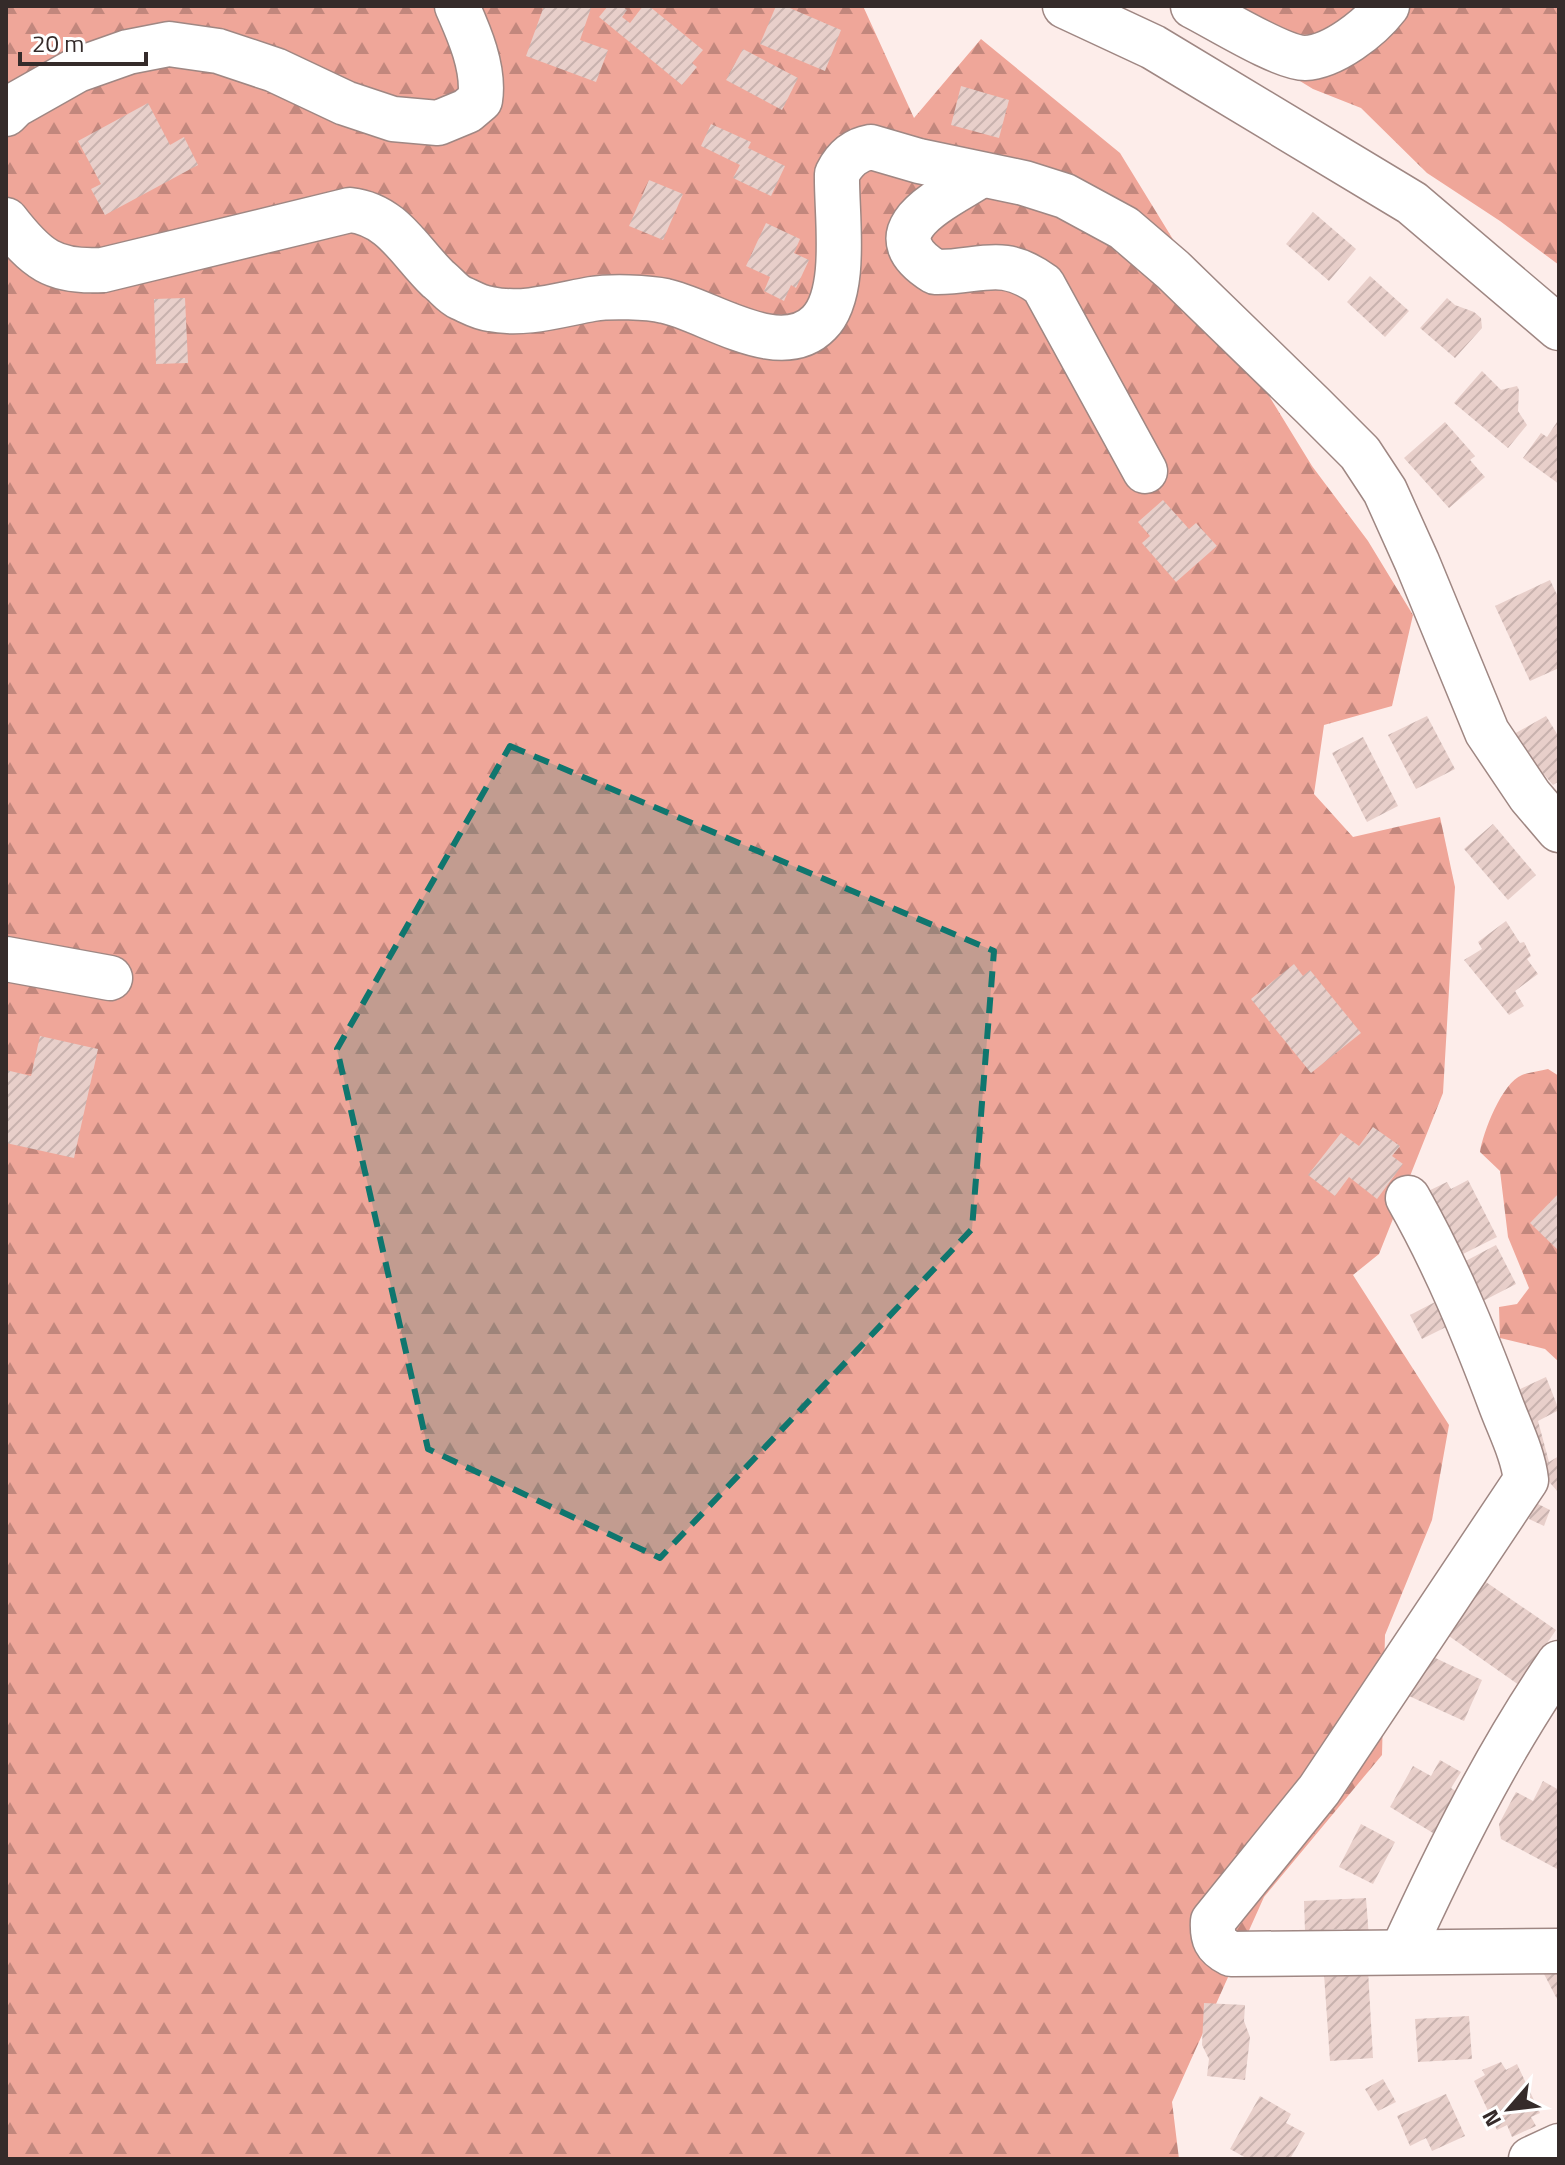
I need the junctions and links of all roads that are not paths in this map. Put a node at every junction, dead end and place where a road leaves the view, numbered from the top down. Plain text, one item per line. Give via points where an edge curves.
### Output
1 (457, 6) edge
2 (1065, 6) edge
3 (1193, 6) edge
4 (1387, 6) edge
5 (6, 114) edge
6 (981, 175) junction
7 (6, 220) edge
8 (1559, 328) edge
9 (1145, 471) dead end
10 (1559, 830) edge
11 (6, 959) edge
12 (110, 978) dead end
13 (1408, 1198) dead end
14 (1559, 1663) edge
15 (1559, 1951) edge
16 (1402, 1952) junction
17 (1559, 2146) edge
18 (1531, 2159) edge

1 - 5 street via 483,86 474,105 438,123 393,119 275,70 218,51 169,44 77,70
2 - 8 street via 1153,47 1412,203
3 - 4 street via 1286,54 1307,58 1357,36
6 - 7 street via 871,147 842,162 837,174 835,291 822,320 809,331 780,338 744,331 664,300 597,298 529,311 489,309 457,296 388,223 368,212 350,210 103,270 73,272 45,261
6 - 9 street via 916,218 910,242 917,257 935,272 1018,268 1043,285
6 - 10 street via 1065,196 1124,228 1360,453 1385,491 1411,548 1487,732
11 - 12 street
13 - 16 street via 1470,1320 1526,1480 1319,1790 1213,1921 1212,1936 1231,1954
14 - 16 street via 1500,1758
15 - 16 street
17 - 18 street

